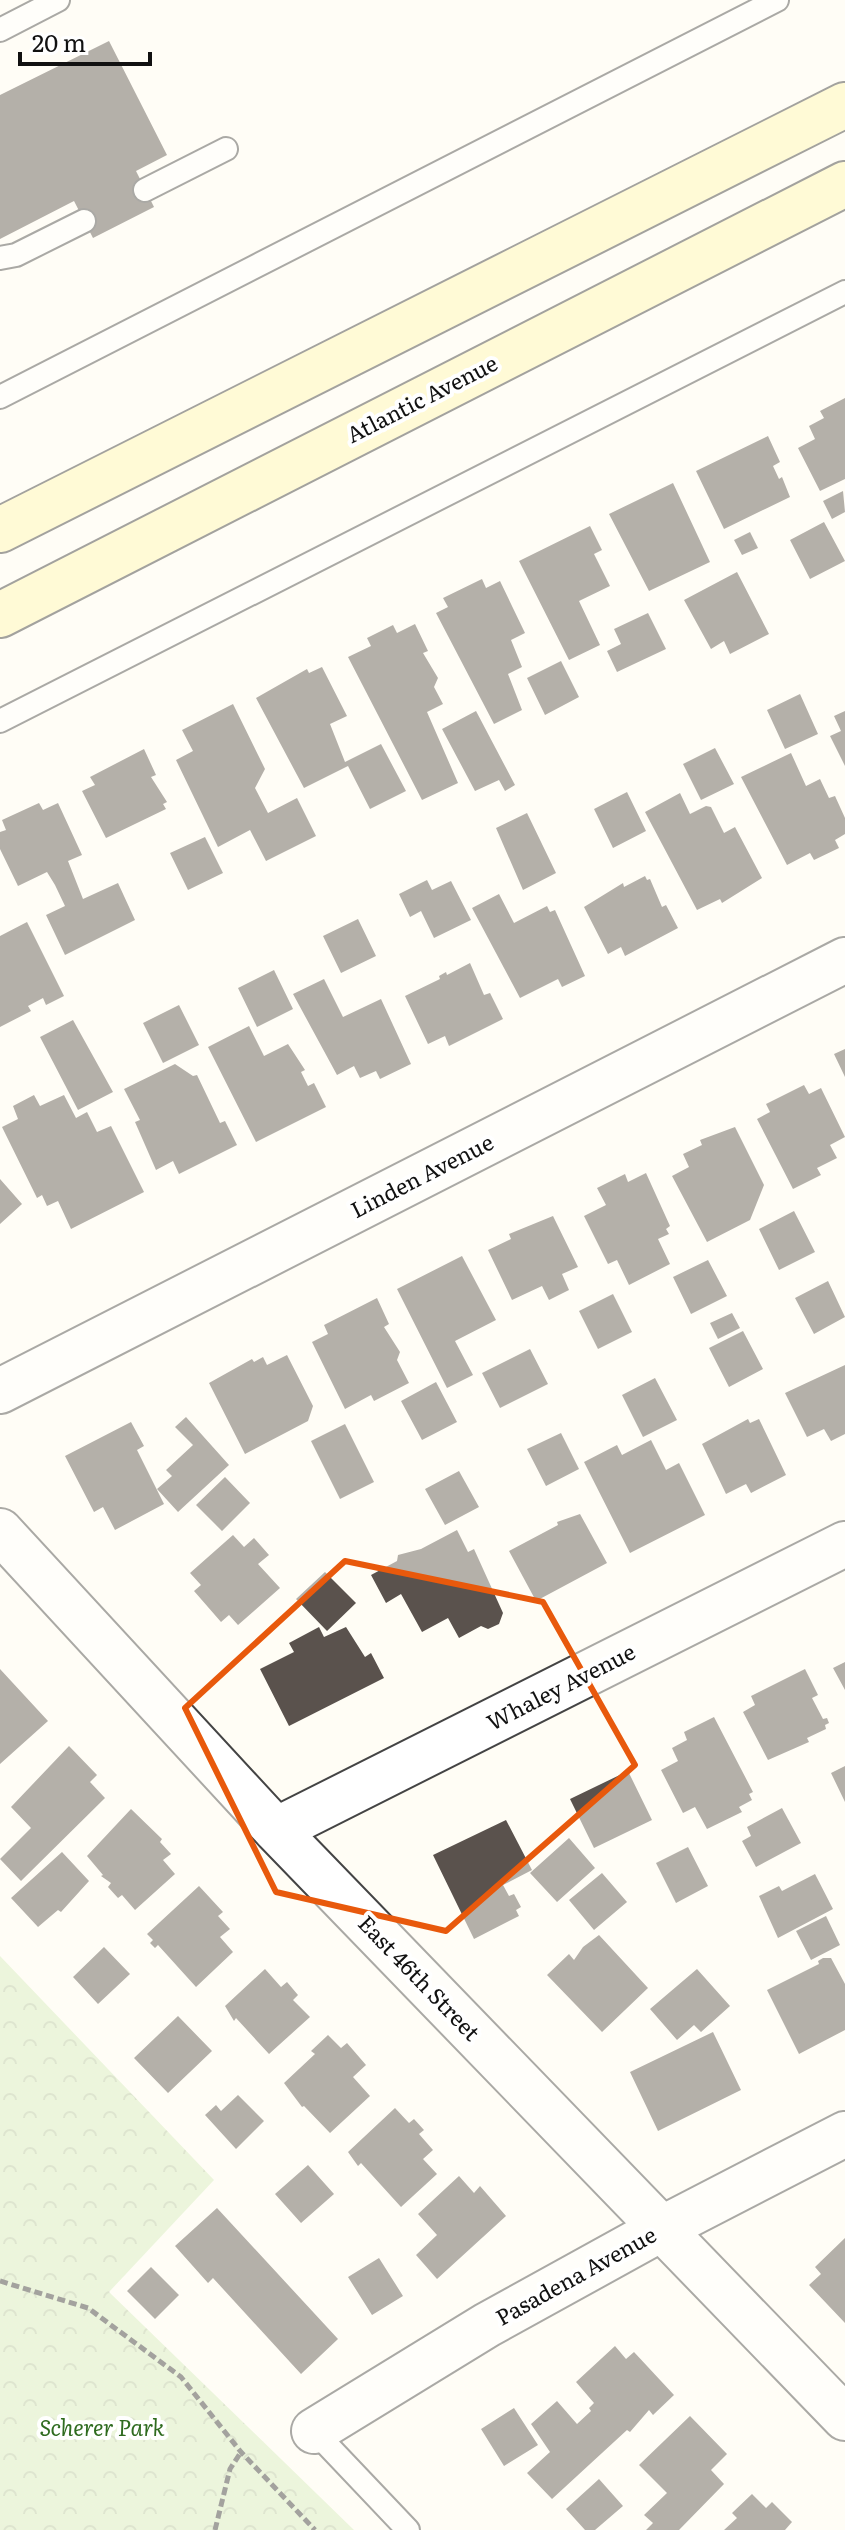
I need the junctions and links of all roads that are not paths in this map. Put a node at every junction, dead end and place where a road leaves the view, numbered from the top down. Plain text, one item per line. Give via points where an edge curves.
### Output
1 (58, 0) edge
2 (777, 0) edge
3 (0, 30) edge
4 (845, 105) edge
5 (226, 149) dead end
6 (845, 184) edge
7 (145, 190) dead end
8 (84, 221) dead end
9 (0, 258) edge
10 (845, 292) edge
11 (0, 397) edge
12 (0, 530) edge
13 (0, 615) edge
14 (0, 721) edge
15 (845, 960) edge
16 (0, 1391) edge
17 (0, 1531) edge
18 (845, 1544) edge
19 (276, 1830) junction
20 (845, 2134) edge
21 (661, 2229) junction
22 (845, 2418) edge
23 (314, 2431) joint
24 (408, 2530) edge

1 - 3 lane
2 - 11 lane
4 - 12 main road
5 - 7 lane
6 - 13 main road, Atlantic Avenue
8 - 9 lane
10 - 14 lane
15 - 16 street, Linden Avenue
17 - 19 street, East 46th Street
18 - 19 street, Whaley Avenue
19 - 21 street, East 46th Street
20 - 21 street, Pasadena Avenue
21 - 22 street, East 46th Street
21 - 23 street, Pasadena Avenue via 487,2325
23 - 24 lane

